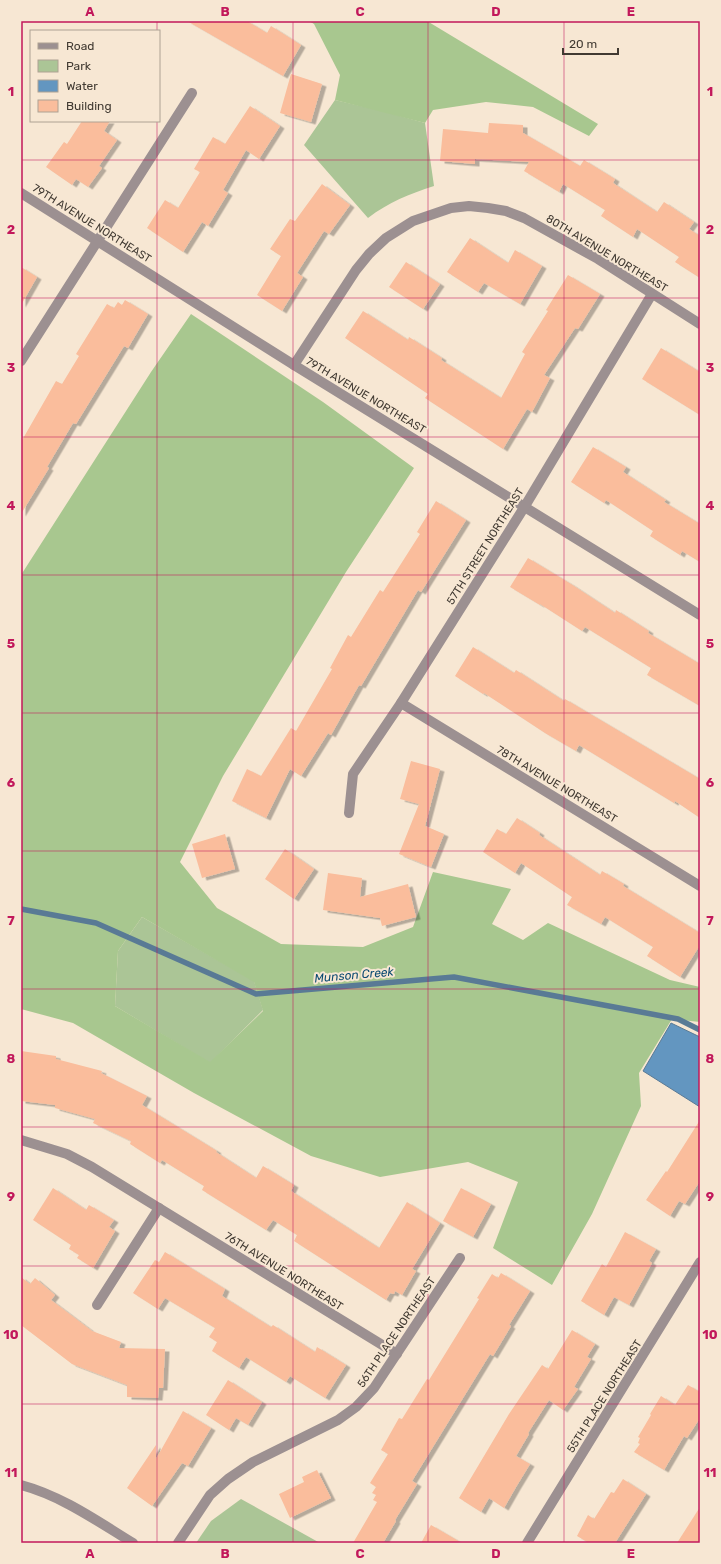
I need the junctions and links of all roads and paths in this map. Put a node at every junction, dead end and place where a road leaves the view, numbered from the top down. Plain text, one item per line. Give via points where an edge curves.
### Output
1 (192, 93) dead end
2 (21, 193) edge
3 (98, 241) junction
4 (652, 294) junction
5 (700, 324) edge
6 (21, 361) edge
7 (294, 365) junction
8 (525, 506) junction
9 (700, 615) edge
10 (401, 703) junction
11 (349, 813) dead end
12 (700, 886) edge
13 (21, 1140) edge
14 (159, 1208) junction
15 (460, 1258) dead end
16 (700, 1262) edge
17 (97, 1305) dead end
18 (397, 1354) junction
19 (21, 1486) edge
20 (134, 1543) edge
21 (178, 1543) edge
22 (528, 1543) edge

1 - 3 street
2 - 3 street, 79TH AVENUE NORTHEAST
3 - 6 street
3 - 7 street, 79TH AVENUE NORTHEAST
4 - 5 street, 80TH AVENUE NORTHEAST
4 - 7 street, 80TH AVENUE NORTHEAST via 598,259 524,218 488,208 451,208 413,221 386,238 369,254
4 - 8 street, 57TH STREET NORTHEAST
7 - 8 street, 79TH AVENUE NORTHEAST
8 - 9 street, 79TH AVENUE NORTHEAST
8 - 10 street, 57TH STREET NORTHEAST
10 - 11 street, 57TH STREET NORTHEAST via 353,774
10 - 12 street, 78TH AVENUE NORTHEAST
13 - 14 street, 76TH AVENUE NORTHEAST via 80,1160
14 - 17 street
14 - 18 street, 76TH AVENUE NORTHEAST
15 - 18 street, 56TH PLACE NORTHEAST
16 - 22 street, 55TH PLACE NORTHEAST
18 - 21 street, 56TH PLACE NORTHEAST via 374,1388 356,1407 338,1420 253,1462 228,1479 210,1495
19 - 20 street via 39,1490 68,1504

